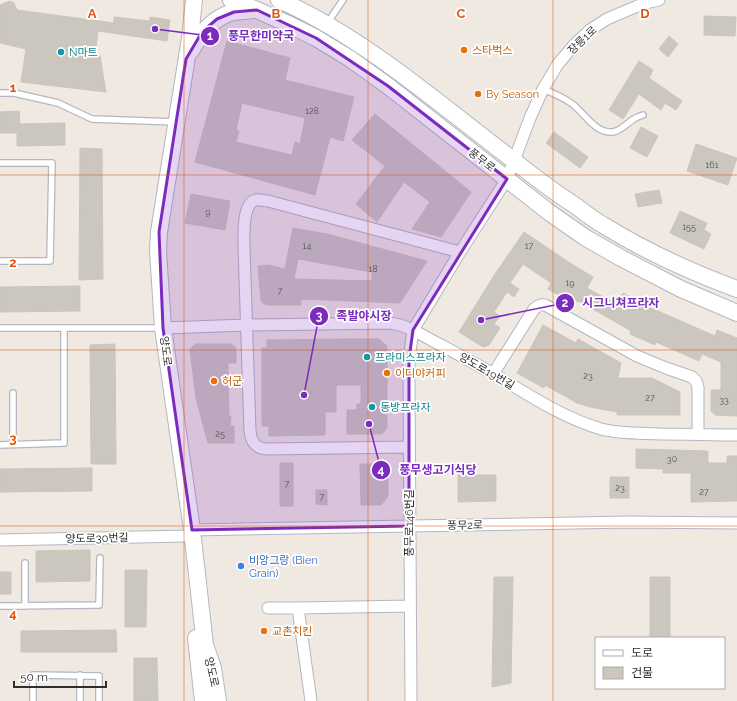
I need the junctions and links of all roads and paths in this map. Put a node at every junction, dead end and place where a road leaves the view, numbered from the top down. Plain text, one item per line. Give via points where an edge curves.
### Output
1 (186, 0) edge
2 (194, 0) edge
3 (230, 0) edge
4 (279, 0) edge
5 (343, 0) edge
6 (659, 0) edge
7 (257, 10) junction
8 (326, 24) junction
9 (186, 59) junction
10 (543, 89) junction
11 (0, 94) edge
12 (643, 115) dead end
13 (172, 122) junction
14 (513, 161) junction
15 (0, 162) edge
16 (506, 179) junction
17 (460, 252) junction
18 (0, 261) edge
19 (737, 289) edge
20 (737, 313) edge
21 (247, 325) junction
22 (0, 328) edge
23 (160, 328) junction
24 (64, 329) junction
25 (413, 330) junction
26 (493, 374) junction
27 (13, 393) dead end
28 (698, 434) junction
29 (737, 435) edge
30 (13, 444) junction
31 (0, 445) edge
32 (409, 448) junction
33 (737, 523) edge
34 (409, 526) junction
35 (189, 533) junction
36 (0, 540) edge
37 (100, 558) dead end
38 (25, 563) dead end
39 (0, 606) edge
40 (25, 606) junction
41 (410, 606) junction
42 (268, 608) dead end
43 (298, 608) junction
44 (80, 675) junction
45 (33, 701) edge
46 (80, 701) edge
47 (100, 701) edge
48 (203, 701) edge
49 (218, 701) edge
50 (311, 701) edge
51 (410, 701) edge

1 - 13 street, 양도로
2 - 9 street, 양도로
3 - 7 street, 풍무로
4 - 8 street, 풍무로
5 - 8 lane
6 - 10 street, 장릉1로 via 628,10 590,30 558,64
7 - 9 street via 234,12 217,19 202,32
7 - 16 street, 풍무로 via 316,38 349,58
8 - 14 street, 풍무로 via 401,74
9 - 13 street, 양도로
10 - 12 lane via 573,104 595,125 608,132 614,132
10 - 14 street, 장릉1로
11 - 13 lane via 14,93 58,103 92,119
13 - 23 street, 양도로 via 159,232
14 - 16 street, 장릉1로
14 - 19 street, 풍무로 via 603,225 642,247
15 - 18 lane via 52,163 50,261
16 - 17 street, 풍무로146번길
16 - 20 street, 풍무로 via 586,238 682,289
17 - 21 street via 256,200 248,205 244,226
17 - 25 street, 풍무로146번길
21 - 23 street, 양도로19번길
21 - 25 street, 양도로19번길 via 382,322
21 - 32 street via 250,431 256,446 261,449
22 - 24 lane
23 - 24 lane
23 - 35 street, 양도로
24 - 30 lane via 64,443
25 - 26 street, 양도로19번길
25 - 32 street, 풍무로146번길 via 409,359
26 - 28 street, 양도로19번길 via 569,417 602,429 638,433
26 - 28 street via 534,309 541,304 545,305 637,356 692,377 698,387
27 - 30 lane
28 - 29 street, 양도로19번길
30 - 31 lane
32 - 34 street, 풍무로146번길
33 - 34 street, 풍무2로 via 627,522
34 - 35 street, 풍무2로
34 - 41 street, 풍무로146번길
35 - 36 street, 양도로30번길
35 - 48 street, 양도로
35 - 49 street, 양도로 via 205,645 213,668
37 - 40 lane via 99,605
38 - 40 lane
39 - 40 lane
41 - 43 street
41 - 51 street, 풍무로146번길
42 - 43 street
43 - 50 street
44 - 45 lane via 33,675
44 - 46 lane
44 - 47 lane via 99,676

